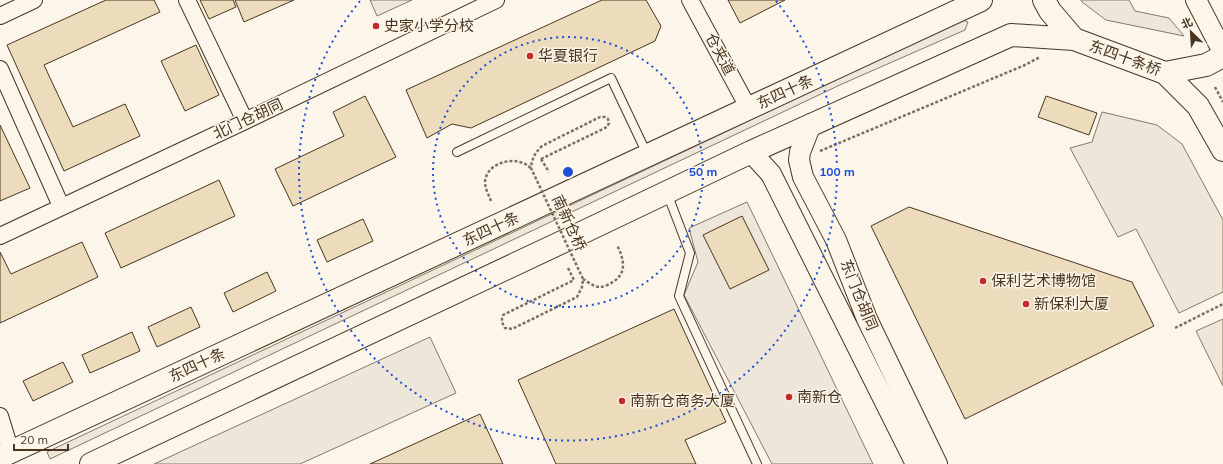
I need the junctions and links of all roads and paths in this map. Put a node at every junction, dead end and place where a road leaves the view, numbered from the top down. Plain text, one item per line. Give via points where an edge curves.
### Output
1 (34, 0) edge
2 (187, 0) edge
3 (496, 0) edge
4 (690, 0) edge
5 (981, 0) edge
6 (1044, 0) edge
7 (1196, 0) edge
8 (0, 16) edge
9 (1074, 39) junction
10 (1046, 54) dead end
11 (1217, 58) edge
12 (0, 69) edge
13 (1165, 73) junction
14 (1215, 87) dead end
15 (1223, 102) edge
16 (749, 109) junction
17 (246, 121) junction
18 (811, 124) junction
19 (1223, 150) edge
20 (457, 152) dead end
21 (751, 152) junction
22 (648, 156) junction
23 (799, 160) junction
24 (531, 168) junction
25 (549, 172) dead end
26 (666, 192) junction
27 (491, 201) dead end
28 (61, 206) junction
29 (0, 236) edge
30 (617, 245) dead end
31 (568, 268) dead end
32 (583, 279) junction
33 (1223, 304) edge
34 (1175, 328) dead end
35 (0, 416) edge
36 (6, 455) edge
37 (91, 464) edge
38 (757, 464) edge
39 (916, 464) edge
40 (937, 464) edge

1 - 8 street
2 - 17 street
3 - 17 street, 北门仓胡同
4 - 16 street, 仓夹道
5 - 16 main road, 东四十条
6 - 9 main road, 东四十条桥
7 - 11 street
9 - 13 main road, 东四十条桥
9 - 18 main road via 1011,35
10 - 23 path
11 - 13 main road, 东四十条桥
12 - 28 street
13 - 19 main road via 1198,106
14 - 15 path
16 - 22 main road, 东四十条
17 - 28 street, 北门仓胡同
18 - 21 main road
18 - 23 street
20 - 22 lane via 612,78
21 - 26 main road
21 - 39 street, 东门仓胡同 via 771,174
22 - 36 main road, 东四十条
23 - 40 street, 东门仓胡同 via 804,178 836,240 867,319
24 - 25 path, bridge via 535,153 542,146 600,117 608,119 607,128 541,159
24 - 27 path via 514,161 498,164 487,176 485,184
24 - 32 path, 南新仓桥, bridge
26 - 37 main road
26 - 38 lane via 690,253 679,296
28 - 29 street, 北门仓胡同
30 - 32 path via 624,264 617,280 600,287
31 - 32 path, bridge via 574,280 503,315 505,328 512,329 577,297
33 - 34 path
35 - 36 street

